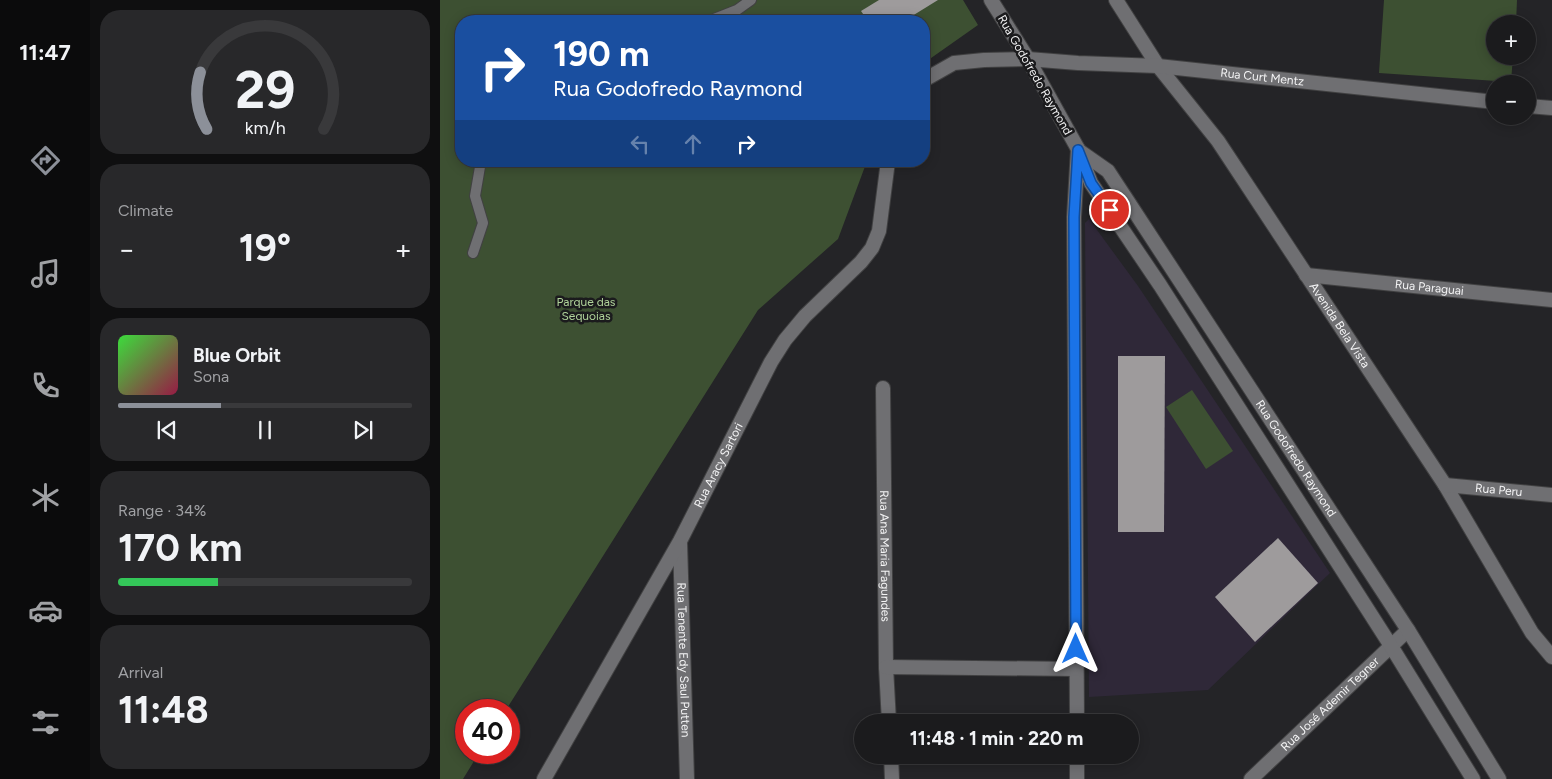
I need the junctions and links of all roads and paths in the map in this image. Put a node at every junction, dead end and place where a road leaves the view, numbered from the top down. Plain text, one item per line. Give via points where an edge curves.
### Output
1 (751, 0) edge
2 (991, 0) edge
3 (1116, 0) edge
4 (724, 15) edge
5 (1028, 60) junction
6 (1158, 66) junction
7 (930, 77) edge
8 (1486, 101) edge
9 (1536, 107) edge
10 (1552, 108) edge
11 (1078, 150) junction
12 (480, 167) edge
13 (887, 167) edge
14 (473, 253) dead end
15 (1306, 275) junction
16 (1552, 300) edge
17 (883, 388) dead end
18 (1444, 485) junction
19 (1552, 495) edge
20 (680, 541) junction
21 (1408, 630) junction
22 (1391, 646) junction
23 (1552, 657) edge
24 (886, 667) junction
25 (1076, 669) junction
26 (889, 714) edge
27 (1077, 714) edge
28 (891, 764) edge
29 (1077, 764) edge
30 (544, 779) edge
31 (687, 779) edge
32 (892, 779) edge
33 (1077, 779) edge
34 (1251, 779) edge
35 (1473, 779) edge
36 (1499, 779) edge

1 - 4 lane
2 - 5 street, Rua Godofredo Raymond
3 - 6 street, Avenida Bela Vista
5 - 6 street, Rua Curt Mentz
5 - 7 street via 954,63
5 - 11 street, Rua Godofredo Raymond
6 - 8 street, Rua Curt Mentz
6 - 15 street, Avenida Bela Vista via 1218,141
9 - 10 street
11 - 21 street, Rua Godofredo Raymond via 1108,171
11 - 22 street, Rua Godofredo Raymond via 1091,183
11 - 25 street via 1074,217
12 - 14 lane via 475,196 483,223
13 - 20 street, Rua Aracy Sartori via 879,231 872,248 785,340
15 - 16 street, Rua Paraguai
15 - 18 street, Avenida Bela Vista
17 - 24 street, Rua Ana Maria Fagundes
18 - 19 street, Rua Peru
18 - 23 street, Avenida Bela Vista via 1532,632
20 - 30 street, Rua Aracy Sartori
20 - 31 street, Rua Tenente Edy Saul Putten
21 - 22 street, Rua José Ademir Tegner
21 - 36 street, Rua Godofredo Raymond
22 - 34 street, Rua José Ademir Tegner
22 - 35 street, Rua Godofredo Raymond
24 - 25 street
24 - 26 street, Rua Ana Maria Fagundes
25 - 27 street
28 - 32 street
29 - 33 street

